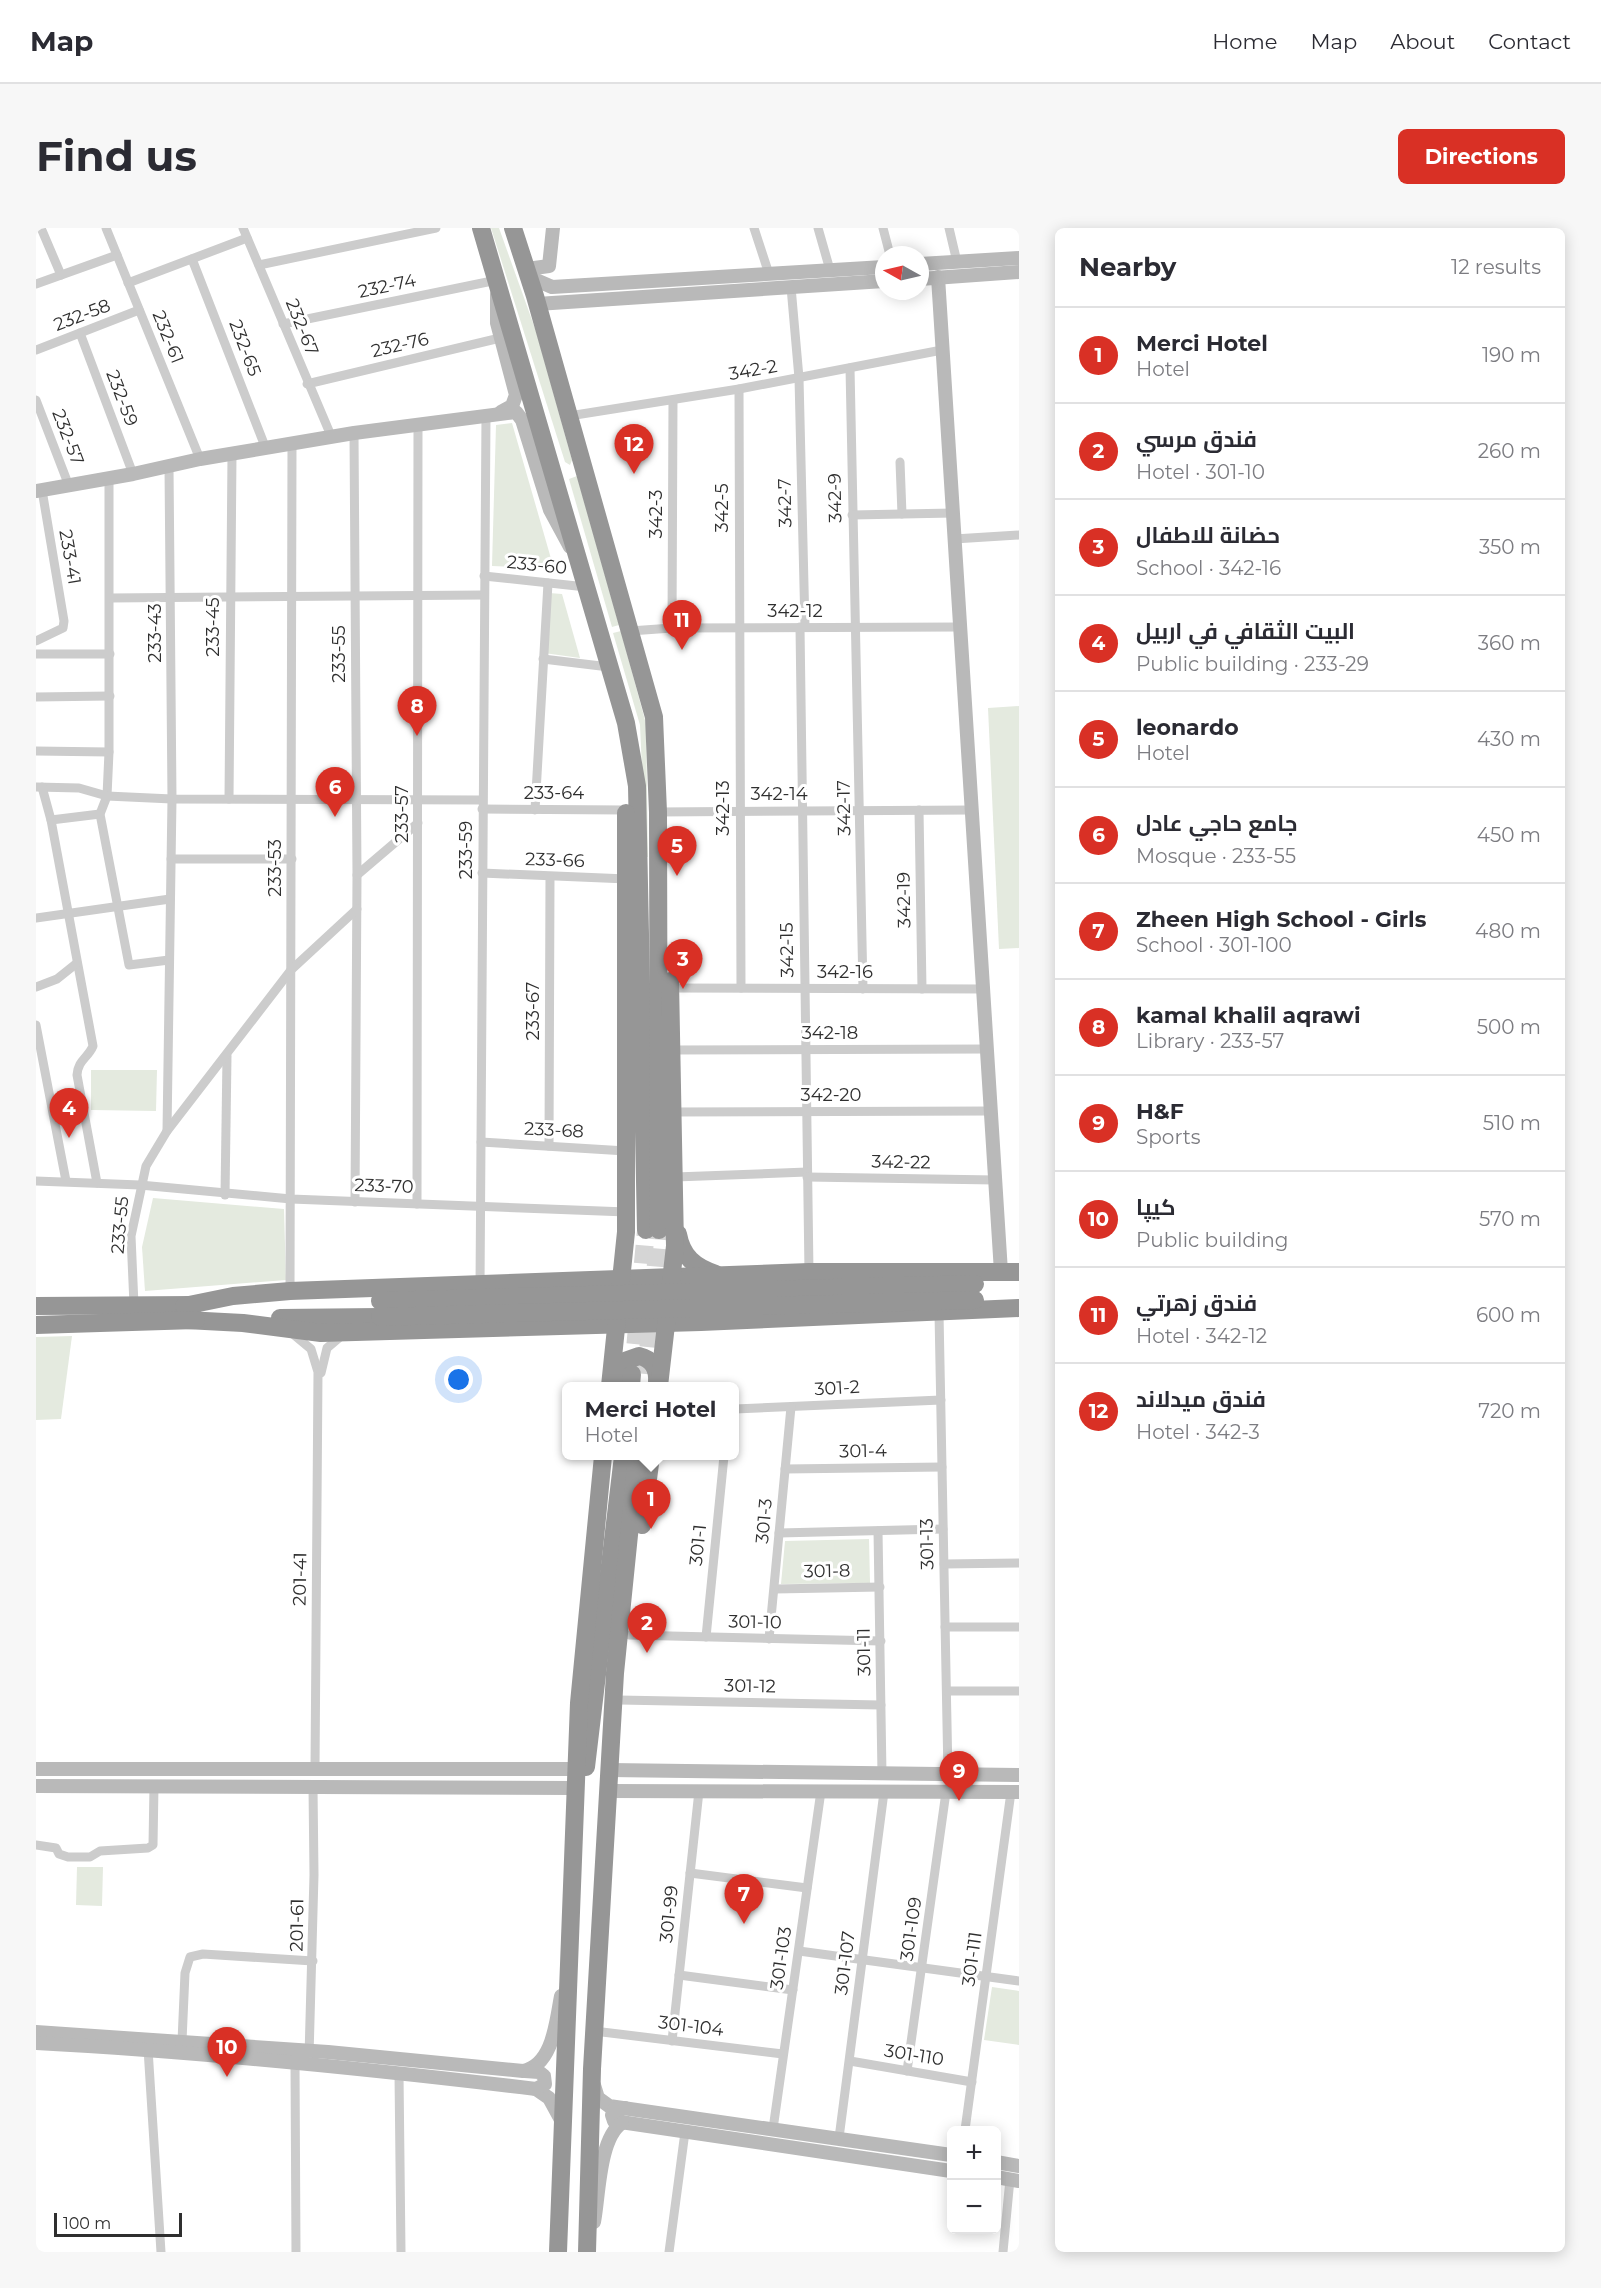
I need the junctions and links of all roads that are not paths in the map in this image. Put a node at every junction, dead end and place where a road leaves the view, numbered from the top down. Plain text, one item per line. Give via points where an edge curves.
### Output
1 (41, 228) edge
2 (106, 228) edge
3 (243, 228) edge
4 (436, 228) edge
5 (481, 228) edge
6 (513, 228) edge
7 (553, 228) edge
8 (754, 228) edge
9 (818, 228) edge
10 (883, 228) edge
11 (949, 228) edge
12 (247, 238) junction
13 (888, 246) edge
14 (117, 255) junction
15 (192, 258) junction
16 (1019, 258) edge
17 (957, 262) junction
18 (929, 264) edge
19 (259, 266) junction
20 (875, 268) edge
21 (830, 270) junction
22 (1019, 272) edge
23 (528, 273) junction
24 (769, 274) junction
25 (61, 275) junction
26 (929, 278) edge
27 (938, 278) junction
28 (497, 282) junction
29 (875, 282) edge
30 (128, 283) junction
31 (36, 284) edge
32 (792, 287) junction
33 (537, 304) junction
34 (139, 310) junction
35 (284, 324) junction
36 (80, 333) junction
37 (500, 338) junction
38 (36, 350) edge
39 (942, 350) junction
40 (849, 368) junction
41 (799, 378) junction
42 (308, 384) junction
43 (739, 389) junction
44 (36, 400) edge
45 (672, 400) junction
46 (493, 414) junction
47 (569, 416) junction
48 (418, 425) junction
49 (354, 433) junction
50 (332, 438) junction
51 (292, 444) junction
52 (266, 449) junction
53 (579, 451) junction
54 (232, 454) junction
55 (200, 459) junction
56 (550, 461) junction
57 (900, 462) dead end
58 (170, 467) junction
59 (133, 474) junction
60 (109, 479) junction
61 (69, 486) junction
62 (39, 491) edge
63 (953, 513) junction
64 (902, 514) junction
65 (852, 515) junction
66 (1019, 535) edge
67 (954, 539) junction
68 (577, 557) junction
69 (484, 576) junction
70 (548, 582) junction
71 (586, 587) junction
72 (356, 594) junction
73 (419, 595) junction
74 (484, 595) junction
75 (292, 596) junction
76 (171, 597) junction
77 (230, 597) junction
78 (110, 598) junction
79 (802, 627) junction
80 (856, 627) junction
81 (960, 627) junction
82 (672, 628) junction
83 (738, 628) junction
84 (630, 631) junction
85 (36, 641) edge
86 (36, 654) edge
87 (110, 654) junction
88 (543, 659) junction
89 (609, 667) junction
90 (110, 696) junction
91 (36, 697) edge
92 (36, 751) edge
93 (109, 752) junction
94 (631, 755) junction
95 (39, 787) edge
96 (107, 796) junction
97 (172, 799) junction
98 (229, 799) junction
99 (292, 799) junction
100 (356, 799) junction
101 (418, 800) junction
102 (482, 804) junction
103 (535, 810) junction
104 (626, 810) junction
105 (861, 810) junction
106 (919, 810) junction
107 (972, 810) junction
108 (740, 811) junction
109 (802, 811) junction
110 (658, 812) junction
111 (100, 814) junction
112 (51, 819) junction
113 (418, 823) junction
114 (171, 859) junction
115 (292, 859) junction
116 (482, 873) junction
117 (357, 875) junction
118 (550, 877) junction
119 (627, 879) junction
120 (170, 899) junction
121 (117, 906) junction
122 (357, 909) junction
123 (67, 913) junction
124 (36, 918) edge
125 (169, 960) junction
126 (77, 963) junction
127 (291, 970) junction
128 (36, 987) edge
129 (671, 988) junction
130 (741, 988) junction
131 (804, 988) junction
132 (863, 989) junction
133 (922, 989) junction
134 (983, 989) junction
135 (36, 1025) edge
136 (38, 1041) edge
137 (987, 1049) junction
138 (673, 1050) junction
139 (805, 1050) junction
140 (227, 1056) junction
141 (991, 1111) junction
142 (672, 1112) junction
143 (806, 1112) junction
144 (167, 1131) junction
145 (481, 1142) junction
146 (549, 1146) junction
147 (626, 1155) junction
148 (807, 1175) junction
149 (675, 1177) junction
150 (995, 1180) junction
151 (36, 1181) edge
152 (66, 1181) junction
153 (98, 1183) junction
154 (140, 1185) junction
155 (225, 1195) junction
156 (291, 1199) junction
157 (354, 1202) junction
158 (417, 1204) junction
159 (480, 1206) junction
160 (675, 1208) junction
161 (627, 1212) junction
162 (625, 1249) junction
163 (809, 1272) junction
164 (1010, 1272) edge
165 (744, 1275) junction
166 (723, 1276) junction
167 (602, 1279) junction
168 (551, 1281) junction
169 (625, 1281) junction
170 (667, 1282) junction
171 (1019, 1282) edge
172 (480, 1286) junction
173 (290, 1291) junction
174 (975, 1292) junction
175 (1019, 1301) edge
176 (134, 1305) junction
177 (36, 1306) edge
178 (1019, 1308) edge
179 (633, 1311) junction
180 (185, 1313) junction
181 (939, 1313) junction
182 (748, 1320) junction
183 (664, 1321) junction
184 (701, 1322) junction
185 (36, 1325) edge
186 (269, 1326) junction
187 (532, 1327) junction
188 (560, 1327) junction
189 (357, 1331) junction
190 (609, 1382) edge
191 (610, 1382) edge
192 (612, 1382) edge
193 (647, 1382) edge
194 (319, 1390) junction
195 (941, 1400) junction
196 (790, 1407) junction
197 (739, 1409) edge
198 (603, 1460) edge
199 (622, 1460) edge
200 (636, 1460) edge
201 (650, 1460) edge
202 (724, 1460) edge
203 (942, 1467) junction
204 (785, 1469) junction
205 (943, 1529) junction
206 (878, 1531) junction
207 (779, 1533) junction
208 (1019, 1563) edge
209 (944, 1564) junction
210 (880, 1587) junction
211 (775, 1589) junction
212 (945, 1627) junction
213 (1019, 1627) edge
214 (629, 1635) junction
215 (706, 1637) junction
216 (769, 1639) junction
217 (881, 1641) junction
218 (1019, 1691) edge
219 (947, 1692) junction
220 (881, 1705) junction
221 (616, 1706) junction
222 (194, 1768) junction
223 (315, 1768) junction
224 (36, 1769) edge
225 (491, 1769) junction
226 (575, 1769) junction
227 (609, 1770) junction
228 (653, 1771) junction
229 (882, 1774) junction
230 (948, 1775) junction
231 (1019, 1775) edge
232 (36, 1786) edge
233 (154, 1786) junction
234 (193, 1786) junction
235 (313, 1787) junction
236 (491, 1788) junction
237 (575, 1788) junction
238 (608, 1791) junction
239 (652, 1791) junction
240 (699, 1791) junction
241 (820, 1791) junction
242 (884, 1792) junction
243 (946, 1792) junction
244 (1015, 1792) edge
245 (574, 1842) junction
246 (36, 1845) edge
247 (690, 1873) junction
248 (807, 1888) junction
249 (799, 1951) junction
250 (861, 1960) junction
251 (313, 1961) junction
252 (568, 1965) junction
253 (922, 1968) junction
254 (680, 1975) junction
255 (986, 1977) junction
256 (1019, 1981) edge
257 (793, 1990) junction
258 (36, 2031) edge
259 (594, 2031) junction
260 (182, 2041) junction
261 (672, 2041) junction
262 (36, 2043) edge
263 (148, 2049) junction
264 (783, 2054) junction
265 (304, 2059) junction
266 (850, 2061) junction
267 (592, 2069) junction
268 (523, 2071) junction
269 (907, 2071) junction
270 (399, 2074) junction
271 (972, 2082) junction
272 (536, 2089) junction
273 (625, 2108) junction
274 (622, 2123) junction
275 (966, 2126) edge
276 (773, 2129) junction
277 (564, 2131) junction
278 (685, 2132) junction
279 (839, 2138) junction
280 (947, 2154) edge
281 (1001, 2163) edge
282 (1019, 2166) edge
283 (947, 2170) edge
284 (1009, 2179) edge
285 (587, 2250) edge
286 (161, 2252) edge
287 (296, 2252) edge
288 (401, 2252) edge
289 (558, 2252) edge
290 (669, 2252) edge
291 (1003, 2252) edge

1 - 25 street
2 - 14 street, 232-61
3 - 12 street, 232-67
4 - 19 street
5 - 28 highway
6 - 23 highway
7 - 23 main road via 549,266
8 - 24 street
9 - 21 street
10 - 13 street
11 - 17 street
12 - 15 street
12 - 19 street, 232-67
14 - 25 street
14 - 30 street, 232-61
15 - 30 street
15 - 52 street, 232-65
16 - 17 main road
17 - 18 main road
19 - 35 street, 232-67
20 - 21 main road
21 - 24 main road
22 - 27 main road
23 - 24 main road via 552,287
23 - 33 highway
25 - 31 street
26 - 27 main road
27 - 39 main road
28 - 35 street, 232-74
28 - 37 main road
28 - 56 highway
29 - 32 main road
30 - 34 street, 232-61
32 - 33 main road
32 - 41 street, 342-7
33 - 47 highway
34 - 36 street, 232-58
34 - 55 street, 232-61
35 - 42 street, 232-67
36 - 38 street, 232-58
36 - 59 street, 232-59
37 - 42 street, 232-76
37 - 46 main road via 516,398 512,406
39 - 40 street, 342-2
39 - 63 main road
40 - 41 street, 342-2
40 - 65 street, 342-9
41 - 43 street, 342-2
41 - 79 street, 342-7
42 - 50 street, 232-67
43 - 45 street, 342-2
43 - 83 street, 342-5
44 - 61 street, 232-57
45 - 47 street, 342-2
45 - 82 street, 342-3
46 - 48 main road
46 - 68 main road via 516,412 521,416 550,510
46 - 69 street, 233-59
47 - 53 highway
48 - 49 main road
48 - 73 street, 233-57
49 - 50 main road
49 - 72 street, 233-55
50 - 51 main road
51 - 52 main road
51 - 75 street, 233-53
52 - 54 main road
53 - 56 highway via 578,465 571,472 557,471
53 - 84 highway
54 - 55 main road
54 - 77 street, 233-45
55 - 58 main road
56 - 68 highway
57 - 64 street
58 - 59 main road
58 - 76 street, 233-43
59 - 60 main road
60 - 61 main road
60 - 78 street
61 - 62 main road
62 - 85 street, 233-41 via 64,621 63,628
63 - 64 street
63 - 67 main road
64 - 65 street
65 - 80 street, 342-9
66 - 67 street
67 - 81 main road
68 - 71 highway
69 - 70 street, 233-60
69 - 74 street, 233-59
70 - 71 street, 233-60
70 - 88 street
71 - 89 highway
72 - 73 street
72 - 75 street
72 - 100 street, 233-55
73 - 74 street
73 - 101 street, 233-57
74 - 102 street, 233-59
75 - 77 street
75 - 99 street, 233-53
76 - 77 street
76 - 78 street
76 - 97 street, 233-43
77 - 98 street, 233-45
78 - 87 street
79 - 80 street, 342-12
79 - 83 street, 342-12
79 - 109 street, 342-15
80 - 81 street, 342-12
80 - 105 street, 342-17
81 - 107 main road
82 - 83 street, 342-12
82 - 84 street, 342-12
83 - 108 street, 342-13
84 - 110 highway via 654,717
86 - 87 street
87 - 90 street
88 - 89 street
88 - 103 street
89 - 94 highway
90 - 91 street
90 - 93 street
92 - 93 street
93 - 96 street
94 - 104 highway
94 - 110 highway via 638,786 653,1230
95 - 96 street, 233-64 via 79,788
95 - 112 street
96 - 97 street, 233-64
96 - 111 street
97 - 98 street, 233-64
97 - 114 street, 233-43
98 - 99 street, 233-64
99 - 100 street, 233-64
99 - 115 street, 233-53
100 - 101 street, 233-64
100 - 117 street, 233-55
101 - 102 street, 233-64
101 - 113 street, 233-57
102 - 103 street, 233-64
102 - 116 street, 233-59
103 - 104 street, 233-64
104 - 119 highway
105 - 106 street, 342-14
105 - 109 street, 342-14
105 - 132 street, 342-17
106 - 107 street, 342-14
106 - 133 street, 342-19
107 - 134 main road
108 - 109 street, 342-14
108 - 110 street, 342-14
108 - 130 street, 342-13
109 - 131 street, 342-15
110 - 129 highway via 666,856
111 - 112 street
111 - 121 street
112 - 123 street
113 - 117 street
113 - 158 street, 233-57
114 - 115 street
114 - 120 street, 233-43
115 - 127 street, 233-53
116 - 118 street, 233-66
116 - 145 street, 233-59
117 - 122 street, 233-55
118 - 119 street, 233-66
118 - 146 street, 233-67
119 - 147 highway
120 - 121 street
120 - 125 street, 233-43
121 - 123 street
121 - 125 street via 129,965
122 - 127 street, 233-55
122 - 157 street, 233-55
123 - 124 street
123 - 126 street
125 - 144 street, 233-43
126 - 128 street via 57,979
126 - 153 street via 93,1046 79,1062 77,1075
127 - 140 street, 233-55
127 - 156 street, 233-53
129 - 130 street, 342-16
129 - 138 highway
130 - 131 street, 342-16
131 - 132 street, 342-16
131 - 139 street, 342-15
132 - 133 street, 342-16
133 - 134 street, 342-16
134 - 137 main road
135 - 136 street
136 - 152 street
137 - 139 street, 342-18
137 - 141 main road
138 - 139 street, 342-18
138 - 142 highway
139 - 143 street, 342-15
140 - 144 street, 233-55
140 - 155 street
141 - 143 street, 342-20
141 - 150 main road
142 - 143 street, 342-20
142 - 149 highway
143 - 148 street, 342-15
144 - 154 street, 233-55 via 146,1166
145 - 146 street, 233-68
145 - 159 street, 233-59
146 - 147 street, 233-68
147 - 160 highway via 632,1232 636,1238 668,1238
147 - 161 highway
148 - 149 street, 342-22
148 - 150 street, 342-22
148 - 163 street, 342-15
149 - 160 highway
150 - 164 main road
151 - 152 street, 233-70
152 - 153 street, 233-70
153 - 154 street, 233-70
154 - 155 street, 233-70
154 - 176 street, 233-55 via 131,1236
155 - 156 street, 233-70
156 - 157 street, 233-70
156 - 173 street, 233-53
157 - 158 street, 233-70
158 - 159 street, 233-70
159 - 161 street, 233-70
159 - 172 street, 233-59
160 - 166 highway via 681,1247 686,1255 700,1268
160 - 170 highway via 675,1246
161 - 162 highway
162 - 167 highway via 621,1265
162 - 169 highway
163 - 164 highway
163 - 165 highway
165 - 166 highway
165 - 182 highway via 721,1282 714,1299 725,1317
166 - 170 highway
167 - 168 highway
167 - 169 highway
168 - 172 highway
168 - 187 highway via 562,1284 571,1293 571,1312 560,1323
169 - 170 highway
169 - 179 highway
169 - 179 highway
170 - 179 highway
170 - 183 highway
171 - 174 highway
172 - 173 highway
173 - 180 highway via 233,1296
174 - 175 highway
174 - 180 highway, bridge
176 - 177 highway
176 - 180 highway
178 - 181 highway
179 - 183 highway
179 - 183 highway
179 - 188 highway via 587,1325
179 - 191 highway via 614,1347
180 - 185 highway
180 - 186 highway
181 - 182 highway
181 - 195 street, 301-13
182 - 184 highway
183 - 184 highway
183 - 193 highway via 664,1350
184 - 193 highway via 673,1341
186 - 189 highway via 321,1333
186 - 194 street, 201-41 via 293,1334 308,1346 316,1360
187 - 188 highway
187 - 189 highway
188 - 190 highway via 590,1332 602,1342
189 - 194 street, 201-41 via 328,1345
192 - 193 highway via 622,1362 639,1356 655,1367
194 - 223 street, 201-41
195 - 196 street, 301-2
195 - 203 street, 301-13
196 - 197 street, 301-2
196 - 204 street, 301-3
198 - 226 highway
199 - 245 highway
200 - 221 highway via 615,1673
201 - 214 highway
202 - 215 street, 301-1
203 - 204 street, 301-4
203 - 205 street, 301-13
204 - 207 street, 301-3
205 - 206 street
205 - 209 street, 301-13
206 - 207 street
206 - 210 street, 301-11
207 - 211 street, 301-3
208 - 209 street
209 - 212 street, 301-13
210 - 211 street, 301-8
210 - 217 street, 301-11
211 - 216 street, 301-3
212 - 213 street
212 - 219 street, 301-13
214 - 215 street, 301-10
214 - 221 highway
215 - 216 street, 301-10
216 - 217 street, 301-10
217 - 220 street, 301-11
218 - 219 street
219 - 230 street, 301-13
220 - 221 street, 301-12
220 - 229 street, 301-11
221 - 227 highway
222 - 223 main road
222 - 224 main road
222 - 234 main road
223 - 225 main road
225 - 226 main road
225 - 236 main road via 495,1779
226 - 237 highway
227 - 228 main road
227 - 238 highway
228 - 229 main road
228 - 239 main road
229 - 230 main road
230 - 231 main road
232 - 233 main road
233 - 234 main road
233 - 246 street via 153,1845 148,1848 68,1857 56,1848
234 - 235 main road
235 - 236 main road
235 - 251 street, 201-61
236 - 237 main road
237 - 245 highway
238 - 239 main road
238 - 259 highway
239 - 240 main road
240 - 241 main road
240 - 247 street, 301-99
241 - 242 main road
241 - 248 street, 301-103
242 - 243 main road
242 - 250 street, 301-107
243 - 244 main road
243 - 253 street, 301-109
244 - 255 street, 301-111
245 - 252 highway
247 - 248 street
247 - 254 street, 301-99
248 - 249 street, 301-103
249 - 250 street
249 - 257 street, 301-103
250 - 253 street
250 - 266 street, 301-107
251 - 260 street via 203,1954 190,1957 184,1972
251 - 265 street, 201-61
252 - 268 main road via 556,2026 545,2056 536,2067
252 - 277 highway
253 - 255 street
253 - 269 street, 301-109
254 - 257 street
254 - 261 street, 301-99
255 - 256 street
255 - 271 street, 301-111
257 - 264 street, 301-103
258 - 260 main road
259 - 261 street, 301-104
259 - 267 highway
260 - 265 main road
261 - 264 street, 301-104
262 - 263 main road
263 - 265 main road
263 - 286 street
264 - 276 street, 301-103
265 - 268 main road
265 - 270 main road
265 - 287 street, 201-61
266 - 269 street, 301-110
266 - 279 street, 301-107
267 - 273 main road via 601,2101
267 - 285 highway
268 - 272 main road via 544,2076 544,2084
269 - 271 street, 301-110
270 - 272 main road
270 - 288 street
271 - 275 street, 301-111
272 - 277 main road via 554,2104
273 - 274 main road via 616,2109 612,2115 614,2121
273 - 276 main road
274 - 278 main road
274 - 285 main road via 606,2147
276 - 279 main road
277 - 289 highway
278 - 283 main road
278 - 290 street
279 - 280 main road
281 - 282 main road
284 - 291 street

